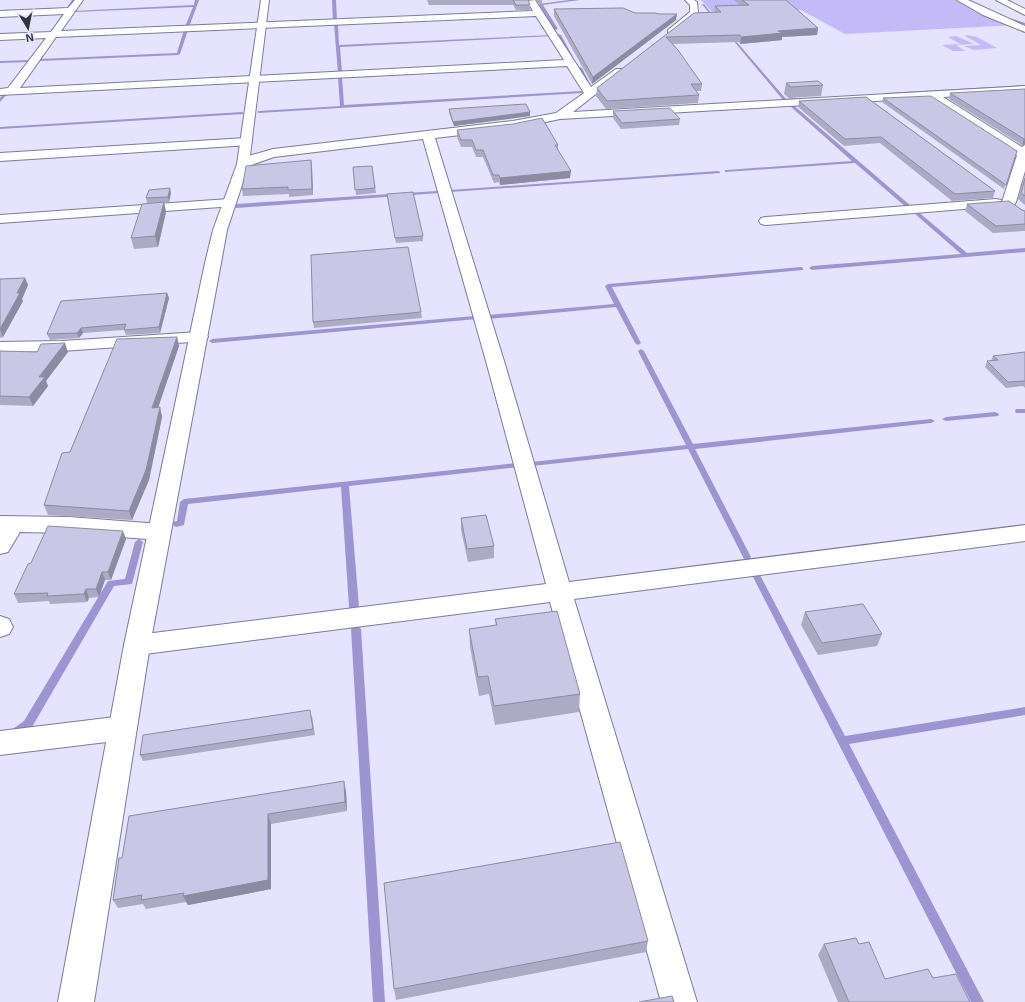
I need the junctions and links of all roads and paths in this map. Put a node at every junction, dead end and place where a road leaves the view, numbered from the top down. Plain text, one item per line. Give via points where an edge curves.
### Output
1 (79, 0) edge
2 (265, 0) edge
3 (530, 0) edge
4 (689, 0) edge
5 (961, 0) edge
6 (1000, 0) edge
7 (71, 11) junction
8 (1025, 12) edge
9 (540, 13) junction
10 (0, 14) edge
11 (261, 25) junction
12 (1025, 28) edge
13 (54, 34) junction
14 (0, 37) edge
15 (664, 37) edge
16 (571, 63) junction
17 (628, 65) edge
18 (254, 79) junction
19 (1025, 89) edge
20 (12, 91) junction
21 (0, 92) edge
22 (590, 94) junction
23 (931, 94) junction
24 (867, 98) junction
25 (880, 108) edge
26 (560, 116) junction
27 (428, 134) junction
28 (246, 142) junction
29 (1025, 153) edge
30 (0, 157) edge
31 (244, 164) junction
32 (996, 192) edge
33 (229, 203) junction
34 (1015, 206) junction
35 (0, 219) edge
36 (766, 221) dead end
37 (199, 337) junction
38 (0, 348) edge
39 (6, 524) edge
40 (160, 532) junction
41 (1025, 533) edge
42 (0, 546) edge
43 (560, 592) junction
44 (137, 645) junction
45 (123, 728) junction
46 (0, 743) edge
47 (76, 1002) edge
48 (679, 1002) edge

1 - 7 street
2 - 11 street
3 - 9 street
4 - 15 street via 694,4 694,13
5 - 12 street
6 - 8 street
7 - 10 street
7 - 13 street
9 - 11 street
9 - 16 street
11 - 13 street
11 - 18 street
13 - 14 street
13 - 20 street
16 - 18 street
16 - 22 street
17 - 22 street
18 - 20 street
18 - 28 street
19 - 23 street
20 - 21 street
22 - 26 street
23 - 24 street
23 - 29 street
24 - 25 street
24 - 26 street
26 - 27 street via 513,125
27 - 31 street via 273,153
27 - 43 street
28 - 30 street
28 - 31 street
29 - 34 street
31 - 33 street
32 - 34 street
33 - 35 street
33 - 37 street via 220,230
34 - 36 street
37 - 38 street
37 - 40 street
39 - 40 street
39 - 42 street
40 - 44 street
41 - 43 street
43 - 44 street
43 - 48 street
44 - 45 street
45 - 46 street
45 - 47 street

